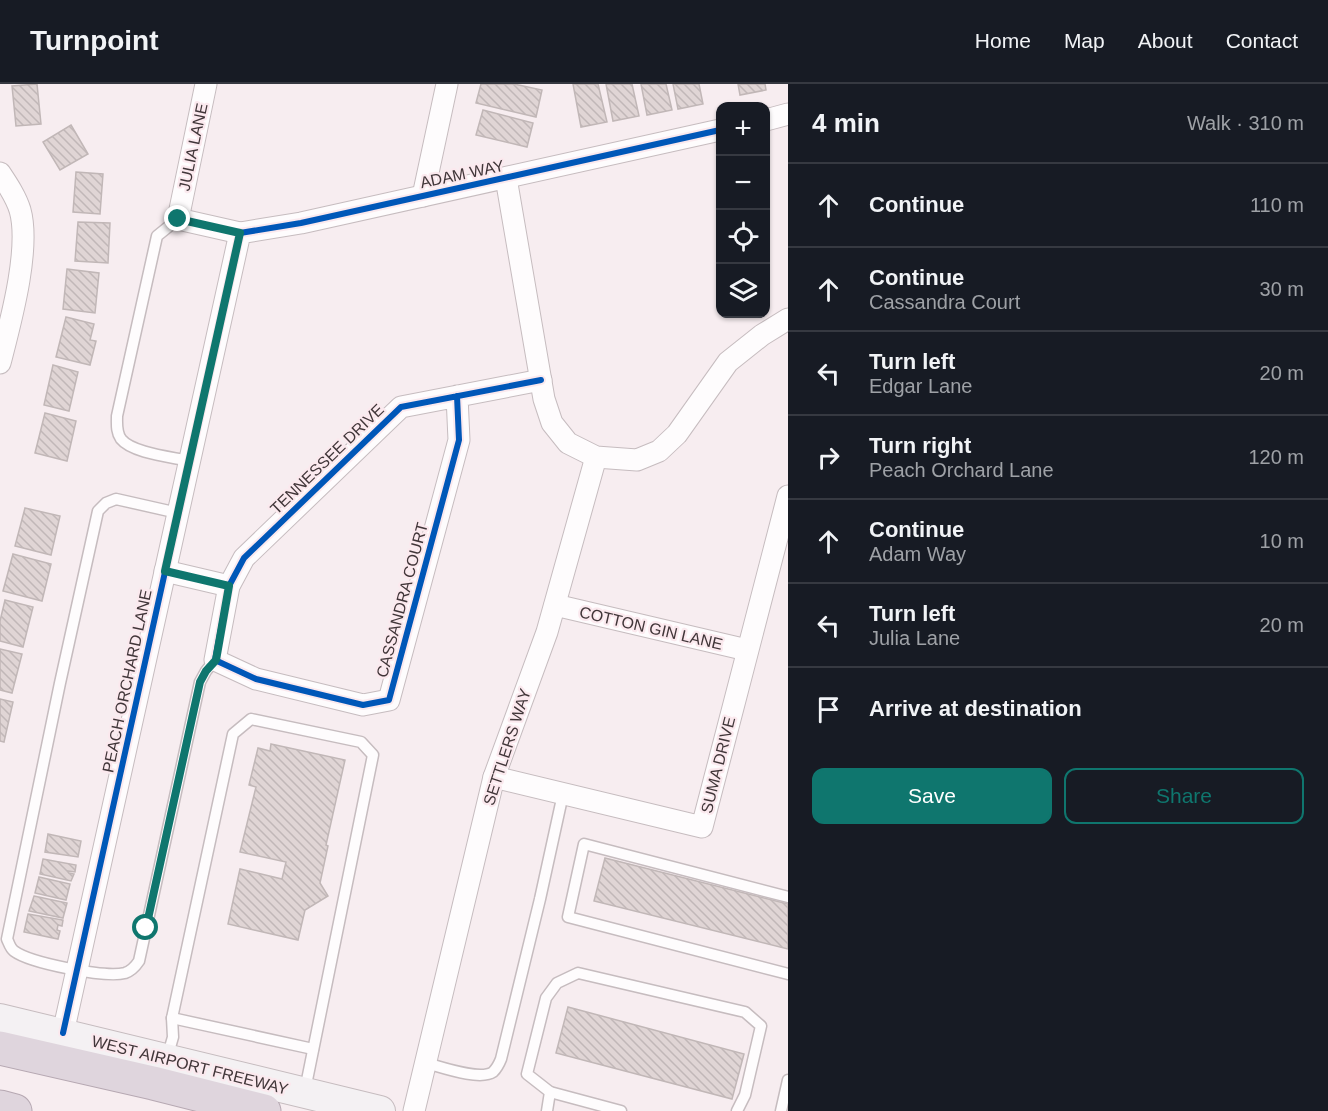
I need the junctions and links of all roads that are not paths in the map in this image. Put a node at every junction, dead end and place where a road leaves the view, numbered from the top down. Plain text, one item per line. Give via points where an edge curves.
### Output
1 (206, 84) edge
2 (447, 84) edge
3 (788, 115) edge
4 (770, 119) edge
5 (716, 131) edge
6 (0, 173) edge
7 (506, 178) junction
8 (423, 196) junction
9 (178, 219) junction
10 (240, 233) junction
11 (785, 328) edge
12 (0, 363) edge
13 (541, 380) junction
14 (457, 396) junction
15 (596, 457) junction
16 (189, 461) junction
17 (788, 496) edge
18 (178, 513) junction
19 (165, 571) junction
20 (229, 586) junction
21 (555, 605) junction
22 (747, 650) junction
23 (216, 660) junction
24 (494, 777) junction
25 (563, 794) junction
26 (788, 897) edge
27 (77, 970) junction
28 (788, 974) edge
29 (172, 1018) junction
30 (0, 1019) edge
31 (63, 1033) junction
32 (0, 1048) edge
33 (313, 1049) junction
34 (167, 1058) junction
35 (426, 1063) junction
36 (788, 1080) edge
37 (550, 1092) junction
38 (304, 1093) junction
39 (0, 1107) edge
40 (15, 1111) edge
41 (264, 1111) edge
42 (380, 1111) edge
43 (414, 1111) edge
44 (547, 1111) edge
45 (621, 1111) edge
46 (736, 1111) edge
47 (781, 1111) edge

1 - 9 street, JULIA LANE
2 - 8 street
3 - 4 street
5 - 7 street, ADAM WAY
6 - 12 street via 13,193 23,227 14,308
7 - 8 street, ADAM WAY
7 - 13 street
8 - 10 street, ADAM WAY
9 - 10 street
9 - 16 lane via 157,236 117,429 130,447
10 - 16 street, PEACH ORCHARD LANE
11 - 15 street via 728,362 692,415 659,451 637,460
13 - 14 street, TENNESSEE DRIVE
13 - 15 street via 552,423 568,443
14 - 20 street, TENNESSEE DRIVE via 401,407 244,558
14 - 23 street, CASSANDRA COURT via 459,440 389,700 363,705 256,679
15 - 21 street, SETTLERS WAY
16 - 18 street, PEACH ORCHARD LANE
17 - 22 street, SUMA DRIVE
18 - 19 street, PEACH ORCHARD LANE
18 - 27 lane via 116,500 98,511 7,939 11,950 26,957
19 - 20 street
19 - 27 street, PEACH ORCHARD LANE
20 - 23 street
21 - 22 street, COTTON GIN LANE
21 - 24 street, SETTLERS WAY
22 - 25 street, SUMA DRIVE via 702,827
23 - 27 lane via 200,682 139,961 128,972 112,975
24 - 25 street, SUMA DRIVE
24 - 35 street, SETTLERS WAY
25 - 35 lane via 501,1059 491,1073 477,1075
26 - 28 lane via 584,844 568,917
27 - 31 street, PEACH ORCHARD LANE
29 - 33 lane
29 - 33 lane via 233,734 251,718 361,742 373,755
29 - 34 lane via 173,1036
30 - 31 main road, WEST AIRPORT FREEWAY
31 - 34 main road, WEST AIRPORT FREEWAY
32 - 41 highway
33 - 38 lane
34 - 38 main road, WEST AIRPORT FREEWAY
35 - 43 street, SETTLERS WAY
36 - 47 lane
37 - 44 lane
37 - 45 lane
37 - 46 lane via 527,1074 546,998 557,983 578,973 745,1012 761,1026 745,1095
38 - 42 main road, WEST AIRPORT FREEWAY
39 - 40 highway

